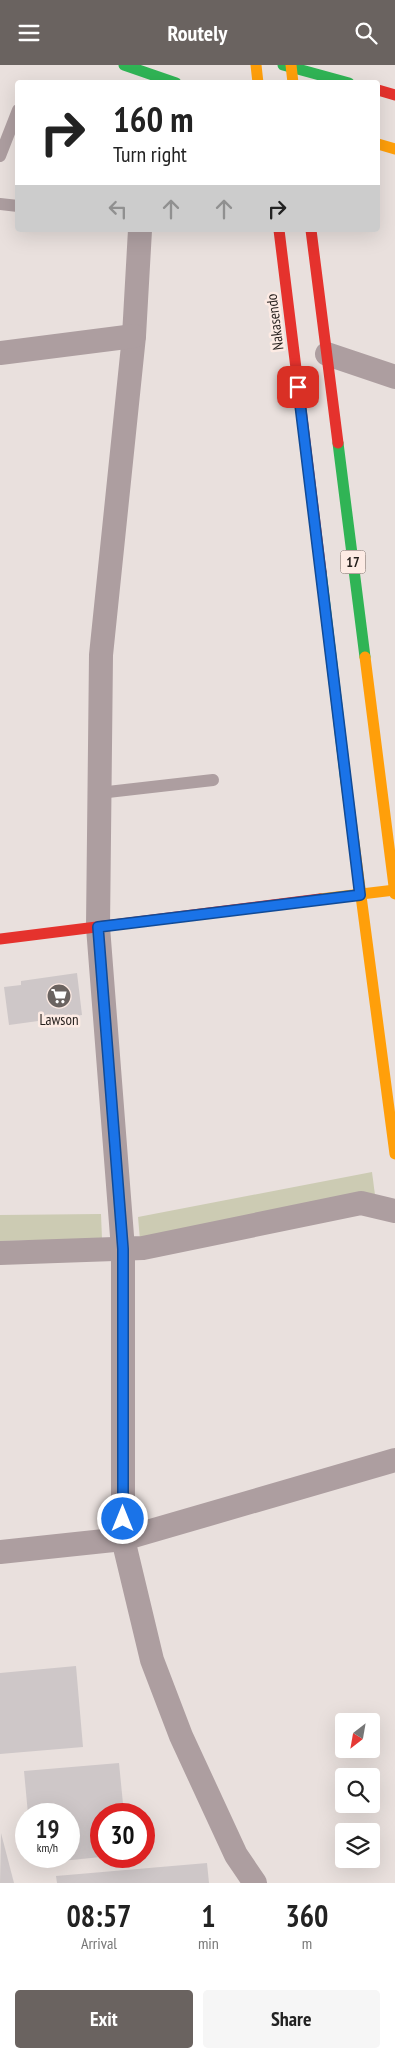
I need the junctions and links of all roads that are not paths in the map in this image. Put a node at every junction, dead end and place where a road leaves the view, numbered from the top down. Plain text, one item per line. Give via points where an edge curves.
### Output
1 (124, 65) edge
2 (256, 65) edge
3 (289, 66) edge
4 (148, 78) edge
5 (258, 80) edge
6 (292, 80) edge
7 (338, 80) edge
8 (380, 91) edge
9 (395, 95) edge
10 (15, 118) edge
11 (380, 145) edge
12 (395, 149) edge
13 (0, 156) edge
14 (0, 204) edge
15 (15, 206) edge
16 (140, 232) edge
17 (279, 232) edge
18 (311, 232) edge
19 (134, 336) junction
20 (0, 353) edge
21 (327, 354) junction
22 (395, 377) edge
23 (213, 780) dead end
24 (99, 793) junction
25 (395, 890) edge
26 (360, 895) junction
27 (395, 895) edge
28 (98, 927) junction
29 (0, 939) edge
30 (395, 1154) edge
31 (395, 1211) edge
32 (123, 1249) junction
33 (0, 1253) edge
34 (395, 1460) edge
35 (123, 1539) junction
36 (0, 1553) edge
37 (255, 1883) edge

1 - 4 main road
2 - 5 main road
3 - 6 main road
3 - 7 main road
8 - 9 main road
10 - 13 lane
11 - 12 main road
14 - 15 lane
16 - 19 street
17 - 26 main road, Nakasendo / 17
18 - 21 main road, 17
19 - 20 street
19 - 24 street via 101,655
21 - 22 street
21 - 25 main road, 17
23 - 24 lane
24 - 28 street
25 - 26 main road
25 - 27 main road, 17
26 - 28 main road
26 - 30 main road, Nakasendo / 17
28 - 29 main road
28 - 32 street
31 - 32 street via 361,1203 143,1248
32 - 33 street
32 - 35 street
34 - 35 street
35 - 36 street
35 - 37 street via 155,1668 181,1735 236,1855

